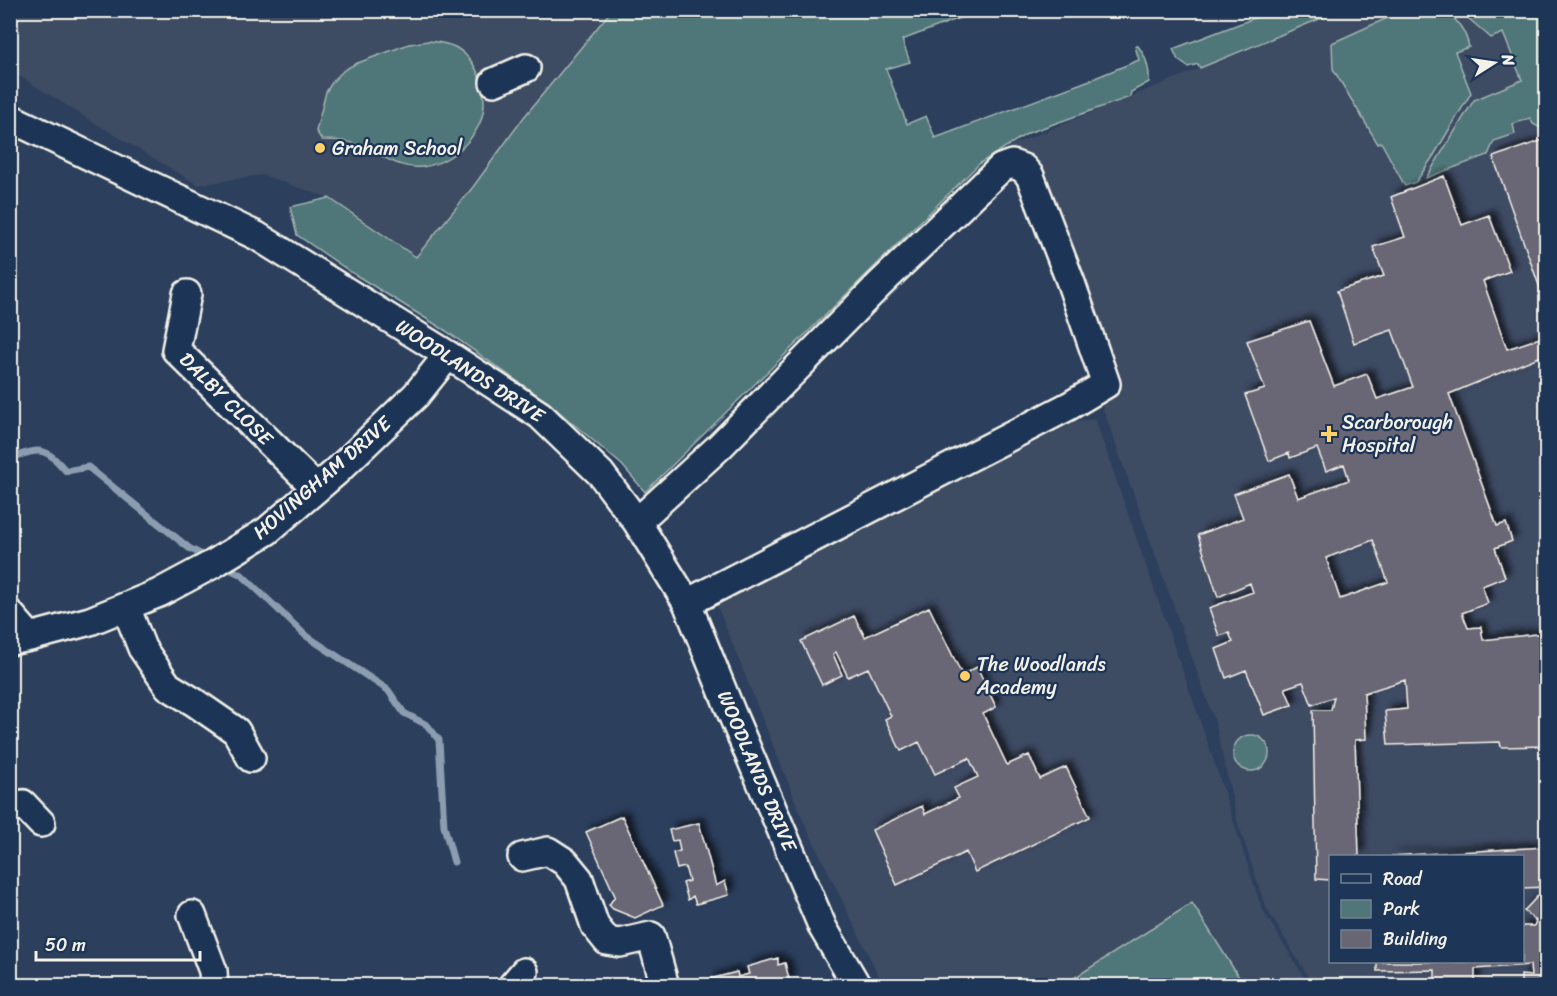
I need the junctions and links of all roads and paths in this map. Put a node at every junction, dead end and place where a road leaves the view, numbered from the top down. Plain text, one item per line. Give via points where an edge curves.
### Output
1 (526, 68) dead end
2 (494, 82) dead end
3 (11, 120) edge
4 (187, 294) dead end
5 (448, 355) junction
6 (316, 488) junction
7 (637, 522) junction
8 (687, 603) junction
9 (126, 607) junction
10 (10, 614) edge
11 (20, 639) edge
12 (250, 758) dead end
13 (10, 808) edge
14 (41, 823) dead end
15 (522, 857) dead end
16 (192, 915) dead end
17 (214, 986) edge
18 (665, 986) edge
19 (857, 986) edge

1 - 2 street
3 - 5 street, WOODLANDS DRIVE via 257,236
4 - 6 street, DALBY CLOSE via 176,350
5 - 6 street, HOVINGHAM DRIVE via 416,395
5 - 7 street, WOODLANDS DRIVE via 540,415 601,474
6 - 9 street, HOVINGHAM DRIVE via 267,531 159,593
7 - 8 street, WOODLANDS DRIVE
7 - 8 street via 720,446 1001,168 1012,164 1023,168 1030,176 1067,272 1106,384
8 - 19 street, WOODLANDS DRIVE via 823,928
9 - 11 street, HOVINGHAM DRIVE
9 - 12 street via 142,648 168,686 236,731
10 - 11 street
13 - 14 street via 23,804
15 - 18 street via 548,851 565,862 579,879 596,926 608,941 620,943 651,936
16 - 17 street via 213,971

